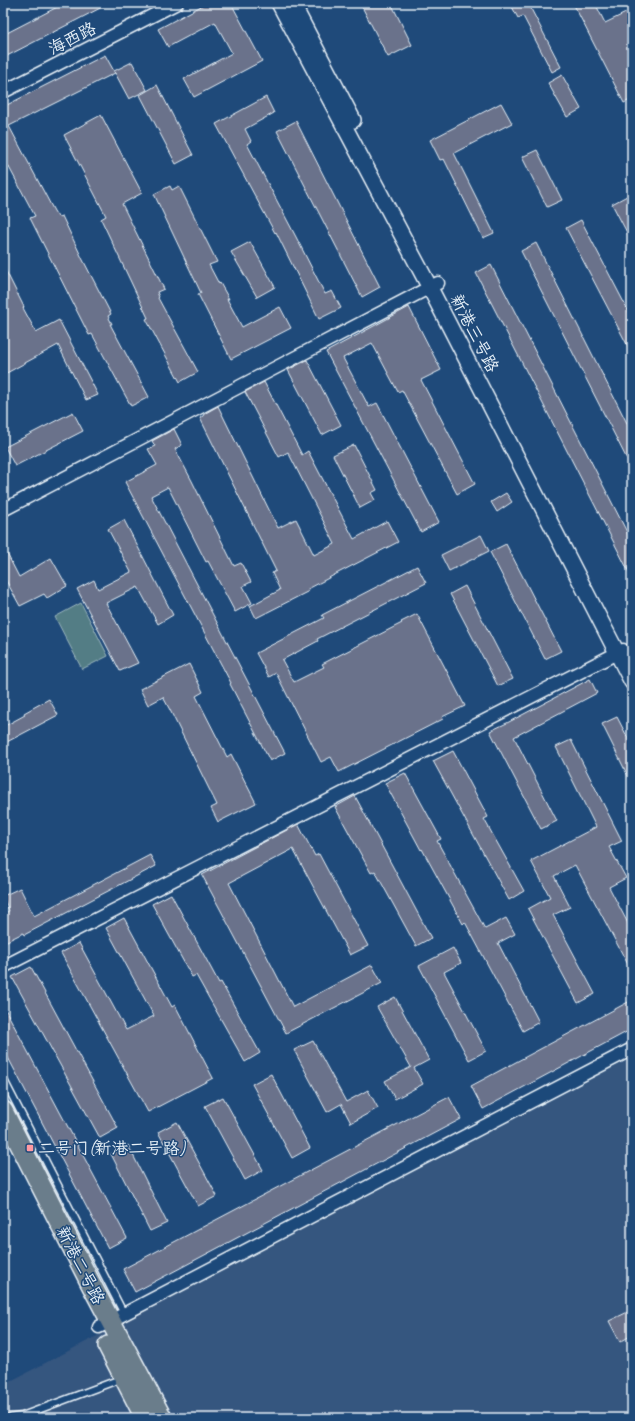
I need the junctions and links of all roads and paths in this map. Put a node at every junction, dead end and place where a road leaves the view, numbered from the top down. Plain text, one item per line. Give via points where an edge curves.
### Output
1 (160, 3) edge
2 (177, 3) edge
3 (279, 3) edge
4 (292, 3) edge
5 (3, 83) edge
6 (3, 92) edge
7 (434, 286) junction
8 (3, 510) edge
9 (620, 651) junction
10 (632, 666) edge
11 (632, 682) edge
12 (3, 967) edge
13 (632, 1049) edge
14 (3, 1078) edge
15 (3, 1111) edge
16 (3, 1140) edge
17 (111, 1321) junction
18 (125, 1377) junction
19 (7, 1418) edge
20 (145, 1418) edge
21 (162, 1418) edge

1 - 5 street, 海西路
2 - 6 street, 海西路
3 - 7 street, 新港三号路
4 - 7 street, 新港三号路
7 - 8 street
7 - 9 street, 新港三号路
9 - 10 street, 新港三号路
9 - 11 street, 新港三号路
9 - 12 street
13 - 17 street
14 - 17 lane
15 - 17 main road, 新港二号路
16 - 17 main road, 新港二号路
17 - 18 main road, 新港二号路
17 - 21 main road, 新港二号路
18 - 19 lane via 22,1416
18 - 20 main road, 新港二号路

